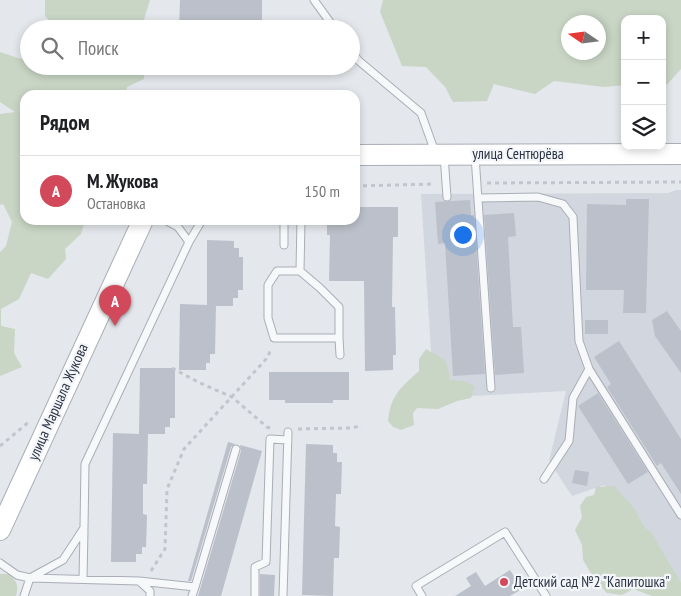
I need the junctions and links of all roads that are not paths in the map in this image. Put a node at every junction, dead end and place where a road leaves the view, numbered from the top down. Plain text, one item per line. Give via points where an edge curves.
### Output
1 (314, 0) edge
2 (328, 20) edge
3 (360, 62) edge
4 (440, 154) junction
5 (475, 154) junction
6 (681, 154) edge
7 (360, 155) edge
8 (447, 197) dead end
9 (478, 198) junction
10 (141, 225) edge
11 (174, 225) edge
12 (199, 225) edge
13 (284, 225) edge
14 (301, 225) edge
15 (189, 242) junction
16 (284, 245) dead end
17 (300, 271) junction
18 (339, 338) junction
19 (340, 355) dead end
20 (589, 369) junction
21 (491, 388) dead end
22 (236, 449) dead end
23 (544, 478) dead end
24 (681, 515) edge
25 (84, 528) junction
26 (0, 530) edge
27 (0, 563) edge
28 (30, 578) junction
29 (82, 579) junction
30 (139, 581) junction
31 (195, 587) junction
32 (24, 596) edge
33 (150, 596) edge
34 (192, 596) edge
35 (254, 596) edge
36 (283, 596) edge
37 (422, 596) edge
38 (546, 596) edge

1 - 2 lane
3 - 4 lane via 421,113
4 - 5 main road, улица Сентюрёва
4 - 7 main road, улица Сентюрёва
4 - 8 lane
5 - 6 main road, улица Сентюрёва
5 - 9 lane
9 - 20 lane via 538,197 563,204 573,217 579,341
9 - 21 lane
10 - 26 main road, улица Маршала Жукова
11 - 15 lane
12 - 15 lane
13 - 16 lane
14 - 17 lane
15 - 25 lane via 85,464
17 - 18 lane via 339,307
17 - 18 lane via 277,271 268,285 268,318 274,338
18 - 19 lane
20 - 23 lane via 573,398 569,441
20 - 24 lane
22 - 31 lane
25 - 28 lane via 63,560
25 - 29 lane
27 - 28 lane via 18,575
28 - 29 lane
28 - 32 lane
29 - 30 lane
30 - 31 lane
30 - 33 lane via 150,591
31 - 34 lane
35 - 36 lane via 255,567 266,562 270,439 288,436
37 - 38 lane via 416,586 505,532

